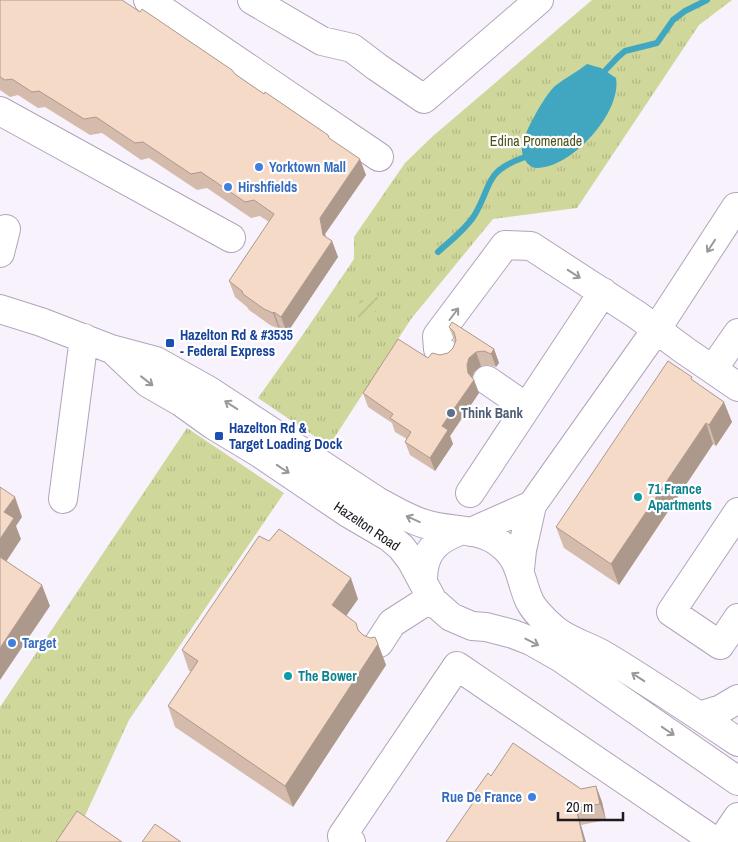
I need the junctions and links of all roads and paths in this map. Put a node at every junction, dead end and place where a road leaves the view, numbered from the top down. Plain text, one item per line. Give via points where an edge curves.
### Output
1 (148, 0) edge
2 (252, 0) edge
3 (539, 0) edge
4 (0, 111) edge
5 (379, 157) dead end
6 (738, 207) edge
7 (231, 238) dead end
8 (603, 292) junction
9 (0, 310) edge
10 (656, 330) junction
11 (738, 333) edge
12 (84, 338) junction
13 (111, 349) junction
14 (445, 353) edge
15 (713, 369) junction
16 (487, 380) dead end
17 (738, 387) edge
18 (526, 408) junction
19 (470, 494) dead end
20 (63, 499) dead end
21 (532, 505) junction
22 (738, 512) edge
23 (466, 532) junction
24 (521, 574) junction
25 (427, 589) junction
26 (738, 618) edge
27 (479, 626) junction
28 (379, 643) edge
29 (457, 666) junction
30 (738, 699) edge
31 (699, 716) junction
32 (738, 742) edge
33 (738, 781) edge
34 (738, 817) edge
35 (351, 842) edge
36 (716, 842) edge
37 (721, 842) edge

1 - 5 street
2 - 3 street via 322,41 352,48 424,99
4 - 7 street
6 -> 10 street
8 - 10 street
14 -> 8 street via 438,349 437,336 505,245 531,246
8 - 18 street
9 - 12 street, Hazelton Road
10 - 15 street
10 - 21 street
11 - 15 street
12 - 13 street, Hazelton Road
12 - 20 street
23 -> 13 street, Hazelton Road via 424,524 400,514 208,390 156,361
13 -> 25 street, Hazelton Road via 148,383 389,537 406,554
15 - 17 street
16 - 18 street
18 - 19 street
21 - 23 street
21 - 24 street via 522,550
22 - 26 street via 671,612 720,644
23 - 24 street, Hazelton Road via 497,541 515,558
23 - 25 street via 447,536 432,549 423,568
24 - 27 street via 519,595 512,610 500,622
31 -> 24 street, Hazelton Road via 605,655 555,630 530,602
25 - 27 street, Hazelton Road via 439,608 451,617
25 - 28 street via 392,623
27 - 29 street
27 -> 33 street, Hazelton Road via 531,641 561,658
29 - 35 street via 342,836
29 - 36 street
30 - 31 street
31 - 32 street, Hazelton Road
34 - 37 street

